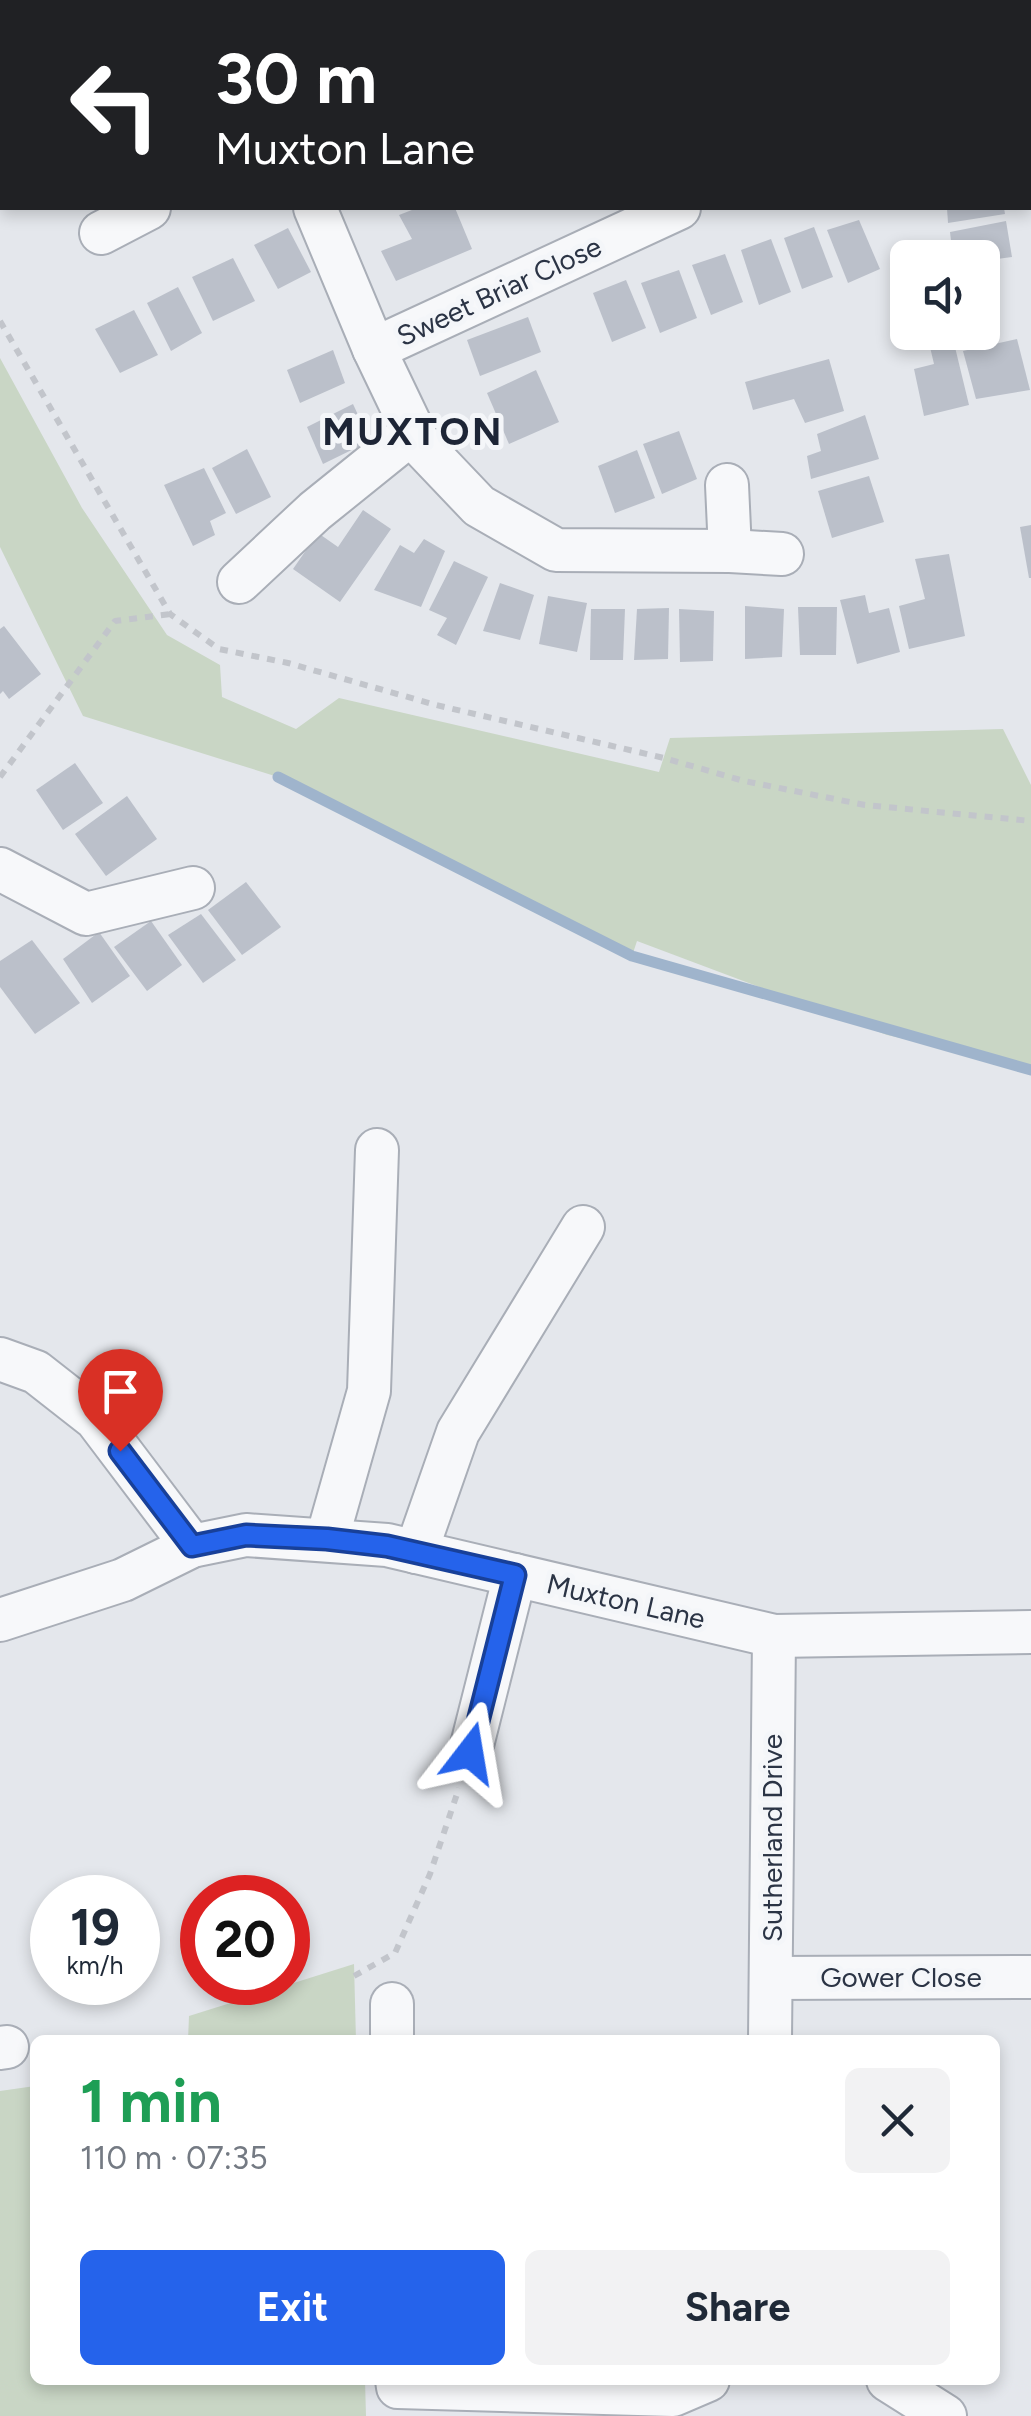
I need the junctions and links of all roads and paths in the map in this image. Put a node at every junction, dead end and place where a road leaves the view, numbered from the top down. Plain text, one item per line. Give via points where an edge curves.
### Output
1 (145, 210) edge
2 (316, 210) edge
3 (676, 210) edge
4 (101, 234) dead end
5 (0, 321) edge
6 (374, 349) junction
7 (413, 432) junction
8 (727, 485) dead end
9 (730, 550) junction
10 (782, 554) dead end
11 (240, 582) dead end
12 (170, 614) junction
13 (0, 777) edge
14 (1031, 820) edge
15 (0, 869) edge
16 (193, 888) dead end
17 (377, 1150) dead end
18 (583, 1227) dead end
19 (0, 1359) edge
20 (327, 1539) junction
21 (192, 1546) junction
22 (416, 1552) junction
23 (515, 1575) junction
24 (0, 1620) edge
25 (1031, 1632) edge
26 (774, 1636) junction
27 (470, 1753) joint
28 (354, 1976) dead end
29 (1031, 1977) edge
30 (771, 1978) junction
31 (770, 2035) edge
32 (398, 2385) edge
33 (695, 2385) edge
34 (896, 2385) edge
35 (945, 2416) edge

1 - 4 street
2 - 6 street
3 - 6 street, Sweet Briar Close
5 - 12 path
6 - 7 street
7 - 9 street via 478,506 556,550
7 - 11 street
8 - 9 street
9 - 10 street
12 - 13 path via 115,622
12 - 14 path via 219,649 744,781 864,805
15 - 16 street via 86,914
17 - 20 street via 369,1391
18 - 22 street via 458,1432
19 - 21 street via 36,1372 96,1420
20 - 21 street, Muxton Lane via 246,1535
20 - 22 street, Muxton Lane
21 - 24 street, Muxton Lane via 123,1580
22 - 23 street, Muxton Lane
23 - 26 street, Muxton Lane
23 - 27 street
25 - 26 street, Muxton Lane
26 - 30 street, Sutherland Drive
27 - 28 path via 430,1874 395,1953
29 - 30 street, Gower Close
30 - 31 street, Sutherland Drive
32 - 33 street via 672,2394
34 - 35 street

